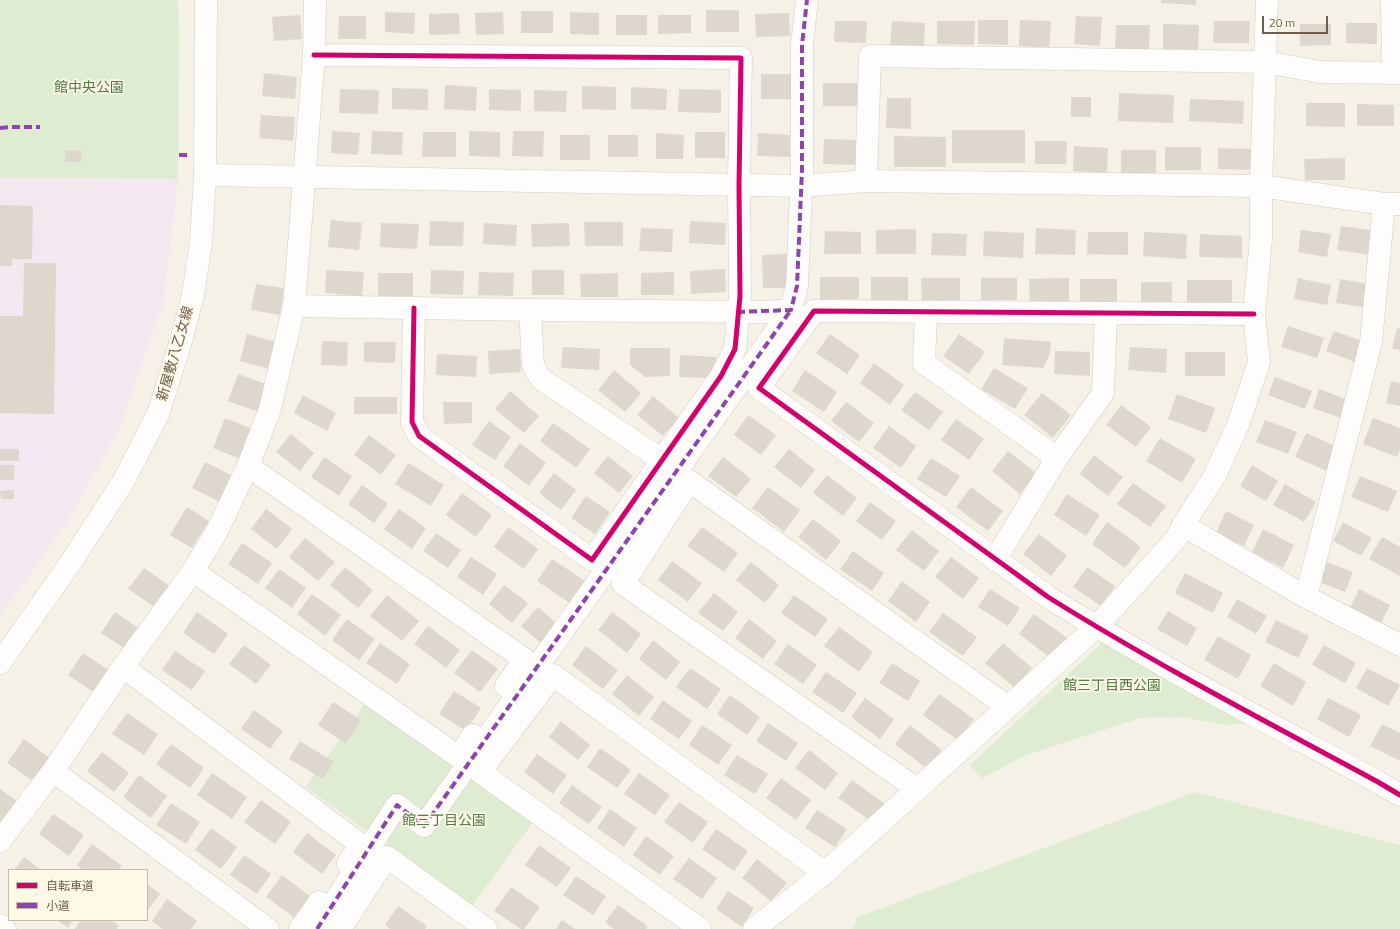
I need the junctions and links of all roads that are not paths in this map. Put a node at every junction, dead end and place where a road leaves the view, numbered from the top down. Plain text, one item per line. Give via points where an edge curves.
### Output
1 (206, 0) edge
2 (315, 0) edge
3 (807, 0) edge
4 (1267, 0) edge
5 (1392, 0) edge
6 (314, 55) junction
7 (1266, 62) junction
8 (1397, 73) edge
9 (205, 176) junction
10 (305, 178) junction
11 (866, 181) junction
12 (739, 185) junction
13 (802, 186) junction
14 (1261, 186) junction
15 (1392, 204) edge
16 (294, 306) junction
17 (414, 308) junction
18 (530, 310) junction
19 (791, 310) junction
20 (737, 312) junction
21 (926, 312) junction
22 (1106, 313) junction
23 (1254, 314) junction
24 (1057, 458) junction
25 (662, 460) junction
26 (248, 466) junction
27 (1183, 525) junction
28 (995, 560) junction
29 (193, 570) junction
30 (1306, 597) junction
31 (1096, 627) junction
32 (1400, 645) edge
33 (0, 663) edge
34 (123, 667) junction
35 (1008, 707) junction
36 (53, 771) junction
37 (917, 789) junction
38 (1400, 795) edge
39 (0, 841) edge
40 (825, 873) junction
41 (0, 925) edge
42 (5, 929) edge
43 (268, 929) edge
44 (300, 929) edge
45 (317, 929) edge
46 (340, 929) edge
47 (486, 929) edge
48 (700, 929) edge
49 (754, 929) edge

1 - 9 street, 新屋敷八乙女線
2 - 6 street
3 - 13 street via 802,45
4 - 7 street
5 - 8 street
6 - 10 street
6 - 12 street via 741,58
7 - 8 street via 1320,72
7 - 11 street via 870,56
7 - 14 street
9 - 10 street
9 - 33 street, 新屋敷八乙女線 via 201,242 193,294 158,414 122,482 69,565
10 - 12 street
10 - 16 street
11 - 13 street
11 - 14 street
12 - 13 street
12 - 20 street via 740,296
13 - 19 street via 797,286
14 - 15 street
14 - 23 street via 1261,239
15 - 30 street via 1372,342
16 - 17 street
16 - 26 street via 270,409
17 - 18 street
17 - 25 street via 412,422 419,436 592,560
18 - 20 street
18 - 25 street via 533,365 541,379
19 - 20 street
19 - 45 street via 424,826 397,805
20 - 25 street via 735,348 721,376
21 - 22 street
21 - 24 street via 924,363
21 - 28 street via 814,311 759,388
22 - 23 street
22 - 24 street via 1103,393
23 - 27 street via 1259,362 1247,399 1214,477
24 - 28 street
26 - 29 street via 217,531
26 - 29 street via 524,659 459,757
27 - 30 street
27 - 31 street via 1176,539
28 - 31 street
29 - 34 street
30 - 32 street
31 - 35 street
31 - 38 street
34 - 36 street
34 - 44 street via 361,845
35 - 37 street
35 - 37 street via 689,481 623,584
36 - 39 street
36 - 43 street
37 - 40 street
40 - 48 street via 553,675 480,772
40 - 49 street
41 - 42 street
46 - 47 street via 387,858

